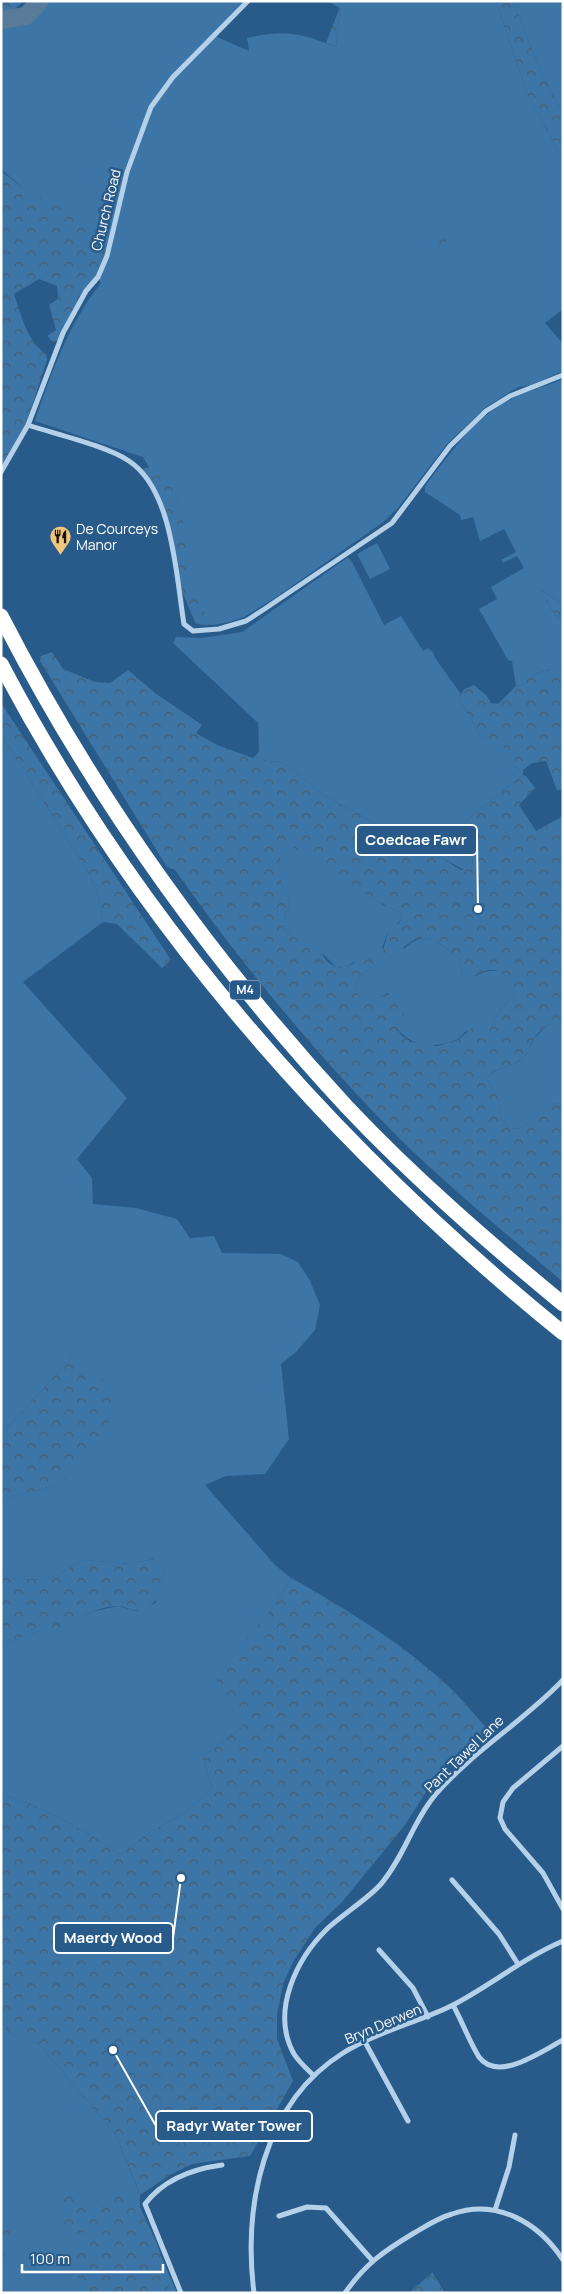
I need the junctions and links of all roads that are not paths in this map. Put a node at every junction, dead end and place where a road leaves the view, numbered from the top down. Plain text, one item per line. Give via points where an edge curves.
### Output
1 (248, 1) edge
2 (563, 375) edge
3 (28, 425) junction
4 (1, 472) edge
5 (1, 616) edge
6 (1, 664) edge
7 (563, 1304) edge
8 (563, 1333) edge
9 (563, 1680) edge
10 (563, 1746) edge
11 (452, 1880) dead end
12 (563, 1909) edge
13 (563, 1941) edge
14 (379, 1950) dead end
15 (518, 1964) junction
16 (453, 2005) junction
17 (428, 2017) junction
18 (563, 2040) edge
19 (365, 2042) junction
20 (314, 2076) junction
21 (408, 2121) dead end
22 (516, 2135) dead end
23 (222, 2165) dead end
24 (495, 2210) junction
25 (279, 2216) dead end
26 (372, 2260) junction
27 (563, 2260) edge
28 (181, 2293) edge
29 (254, 2293) edge
30 (345, 2293) edge

1 - 3 street, Church Road via 178,72 151,107 128,172 107,256 98,277 86,291 63,333
2 - 3 street via 510,396 480,416 450,446 402,512 379,533 246,621 219,629 193,631 184,624 163,515 155,492 140,470 114,454
3 - 4 street, Church Road
5 - 7 highway, M4 via 94,780 213,951 348,1108 414,1174
6 - 8 highway, M4 via 48,749 98,828 152,905 257,1038 349,1141 412,1201
9 - 20 street, Pant Tawel Lane via 438,1793 426,1807 380,1885 328,1928 304,1959 288,1989 284,2018 294,2054
10 - 12 street via 512,1788 503,1802 500,1818 543,1873
11 - 15 street via 499,1934
13 - 15 street, Bryn Derwen
14 - 17 street via 413,1988
15 - 16 street, Bryn Derwen
16 - 17 street, Bryn Derwen
16 - 18 street via 480,2057 490,2065 504,2068 514,2065
17 - 19 street, Bryn Derwen
19 - 20 street, Bryn Derwen via 334,2059
19 - 21 street
20 - 29 street, Bryn Derwen via 273,2136 261,2166 250,2239
22 - 24 street
23 - 28 street via 188,2172 153,2194 145,2204
24 - 26 street via 472,2209 442,2217
24 - 27 street via 537,2228
25 - 26 street via 307,2206 326,2208
26 - 30 street

